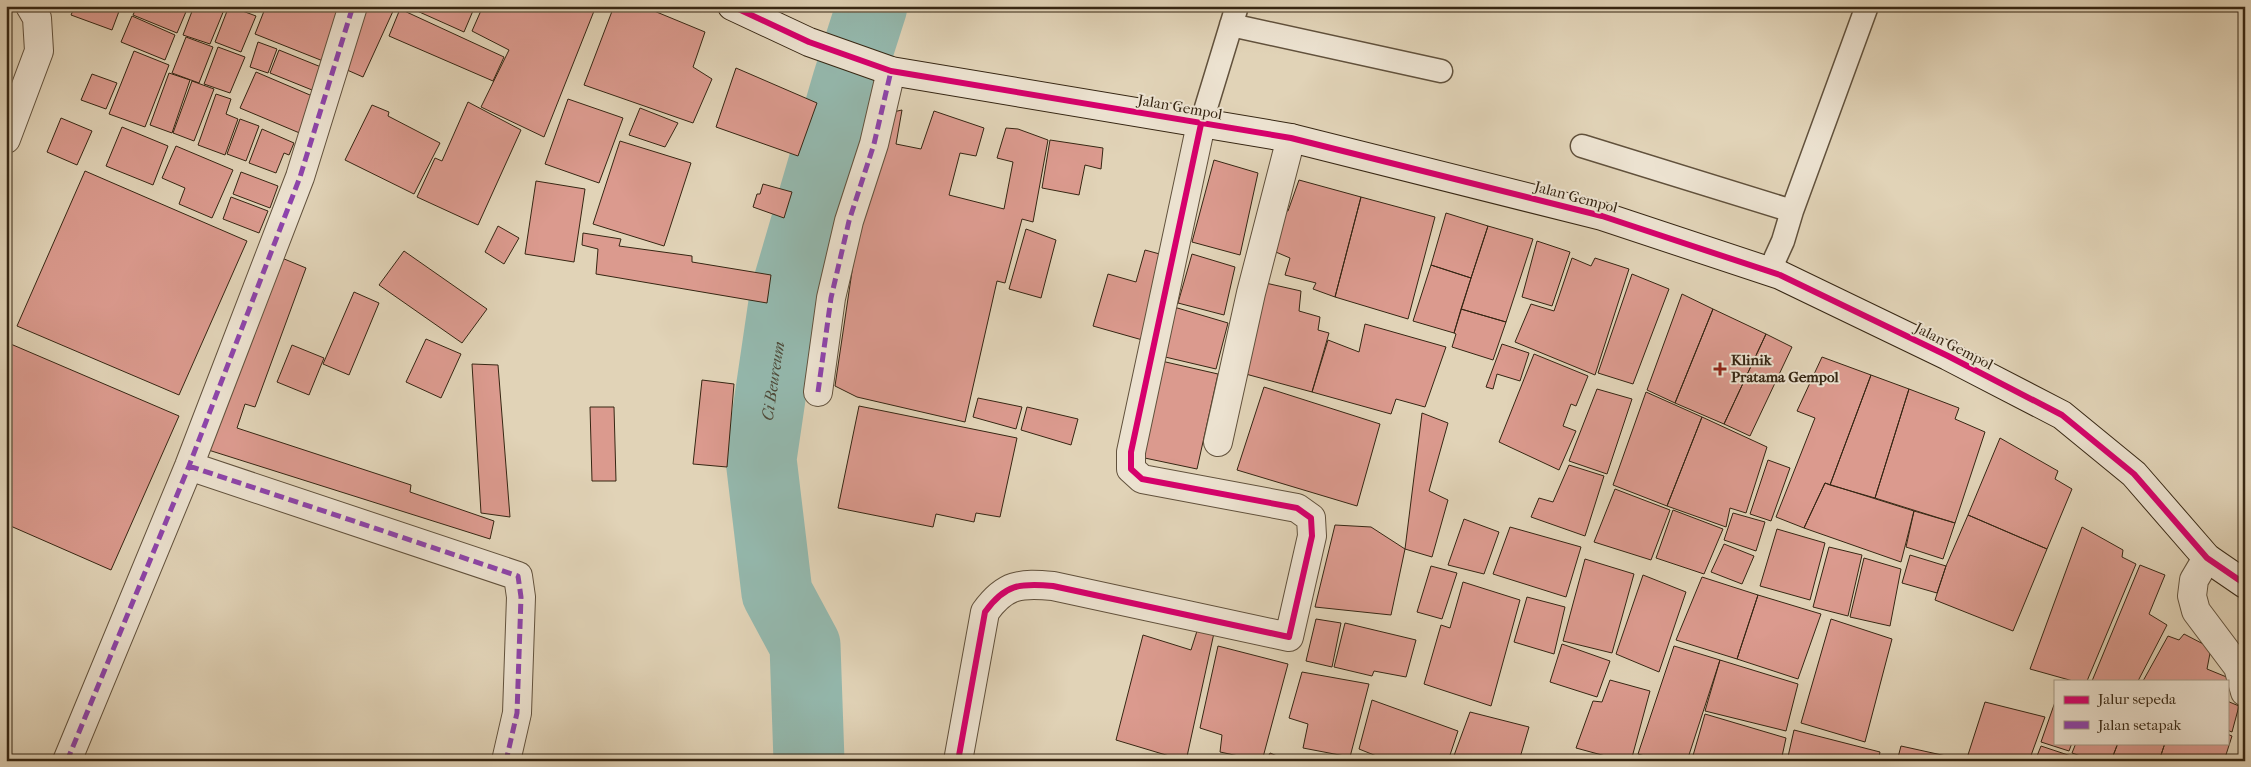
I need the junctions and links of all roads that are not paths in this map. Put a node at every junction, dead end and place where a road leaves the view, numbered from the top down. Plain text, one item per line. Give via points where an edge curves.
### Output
1 (30, 6) edge
2 (353, 6) edge
3 (732, 6) edge
4 (1867, 6) edge
5 (1234, 16) edge
6 (891, 70) junction
7 (1441, 71) dead end
8 (1201, 124) junction
9 (1291, 138) junction
10 (6, 139) edge
11 (1582, 146) dead end
12 (1792, 211) junction
13 (1769, 272) junction
14 (818, 392) dead end
15 (1218, 442) dead end
16 (189, 466) junction
17 (2207, 558) junction
18 (2245, 584) edge
19 (2245, 692) edge
20 (67, 761) edge
21 (506, 761) edge
22 (958, 761) edge

1 - 10 street via 37,18 40,51
2 - 16 street via 300,177
3 - 6 street, Jalan Gempol via 809,42
4 - 12 lane
5 - 7 lane
5 - 8 lane
6 - 8 street, Jalan Gempol
6 - 14 street via 874,144 830,298
8 - 9 street, Jalan Gempol
8 - 22 street via 1131,452 1131,469 1142,479 1297,508 1311,518 1312,536 1289,637 1053,586 1033,584 1005,590 985,612
9 - 13 street, Jalan Gempol via 1602,216
9 - 15 street via 1251,293
11 - 12 lane
12 - 13 lane
13 - 17 street, Jalan Gempol via 1948,356 2062,415 2134,474
16 - 20 street
16 - 21 street via 518,576 521,597 517,713
17 - 18 street, Jalan Gempol
17 - 19 street via 2194,580 2192,596 2196,611 2238,667

